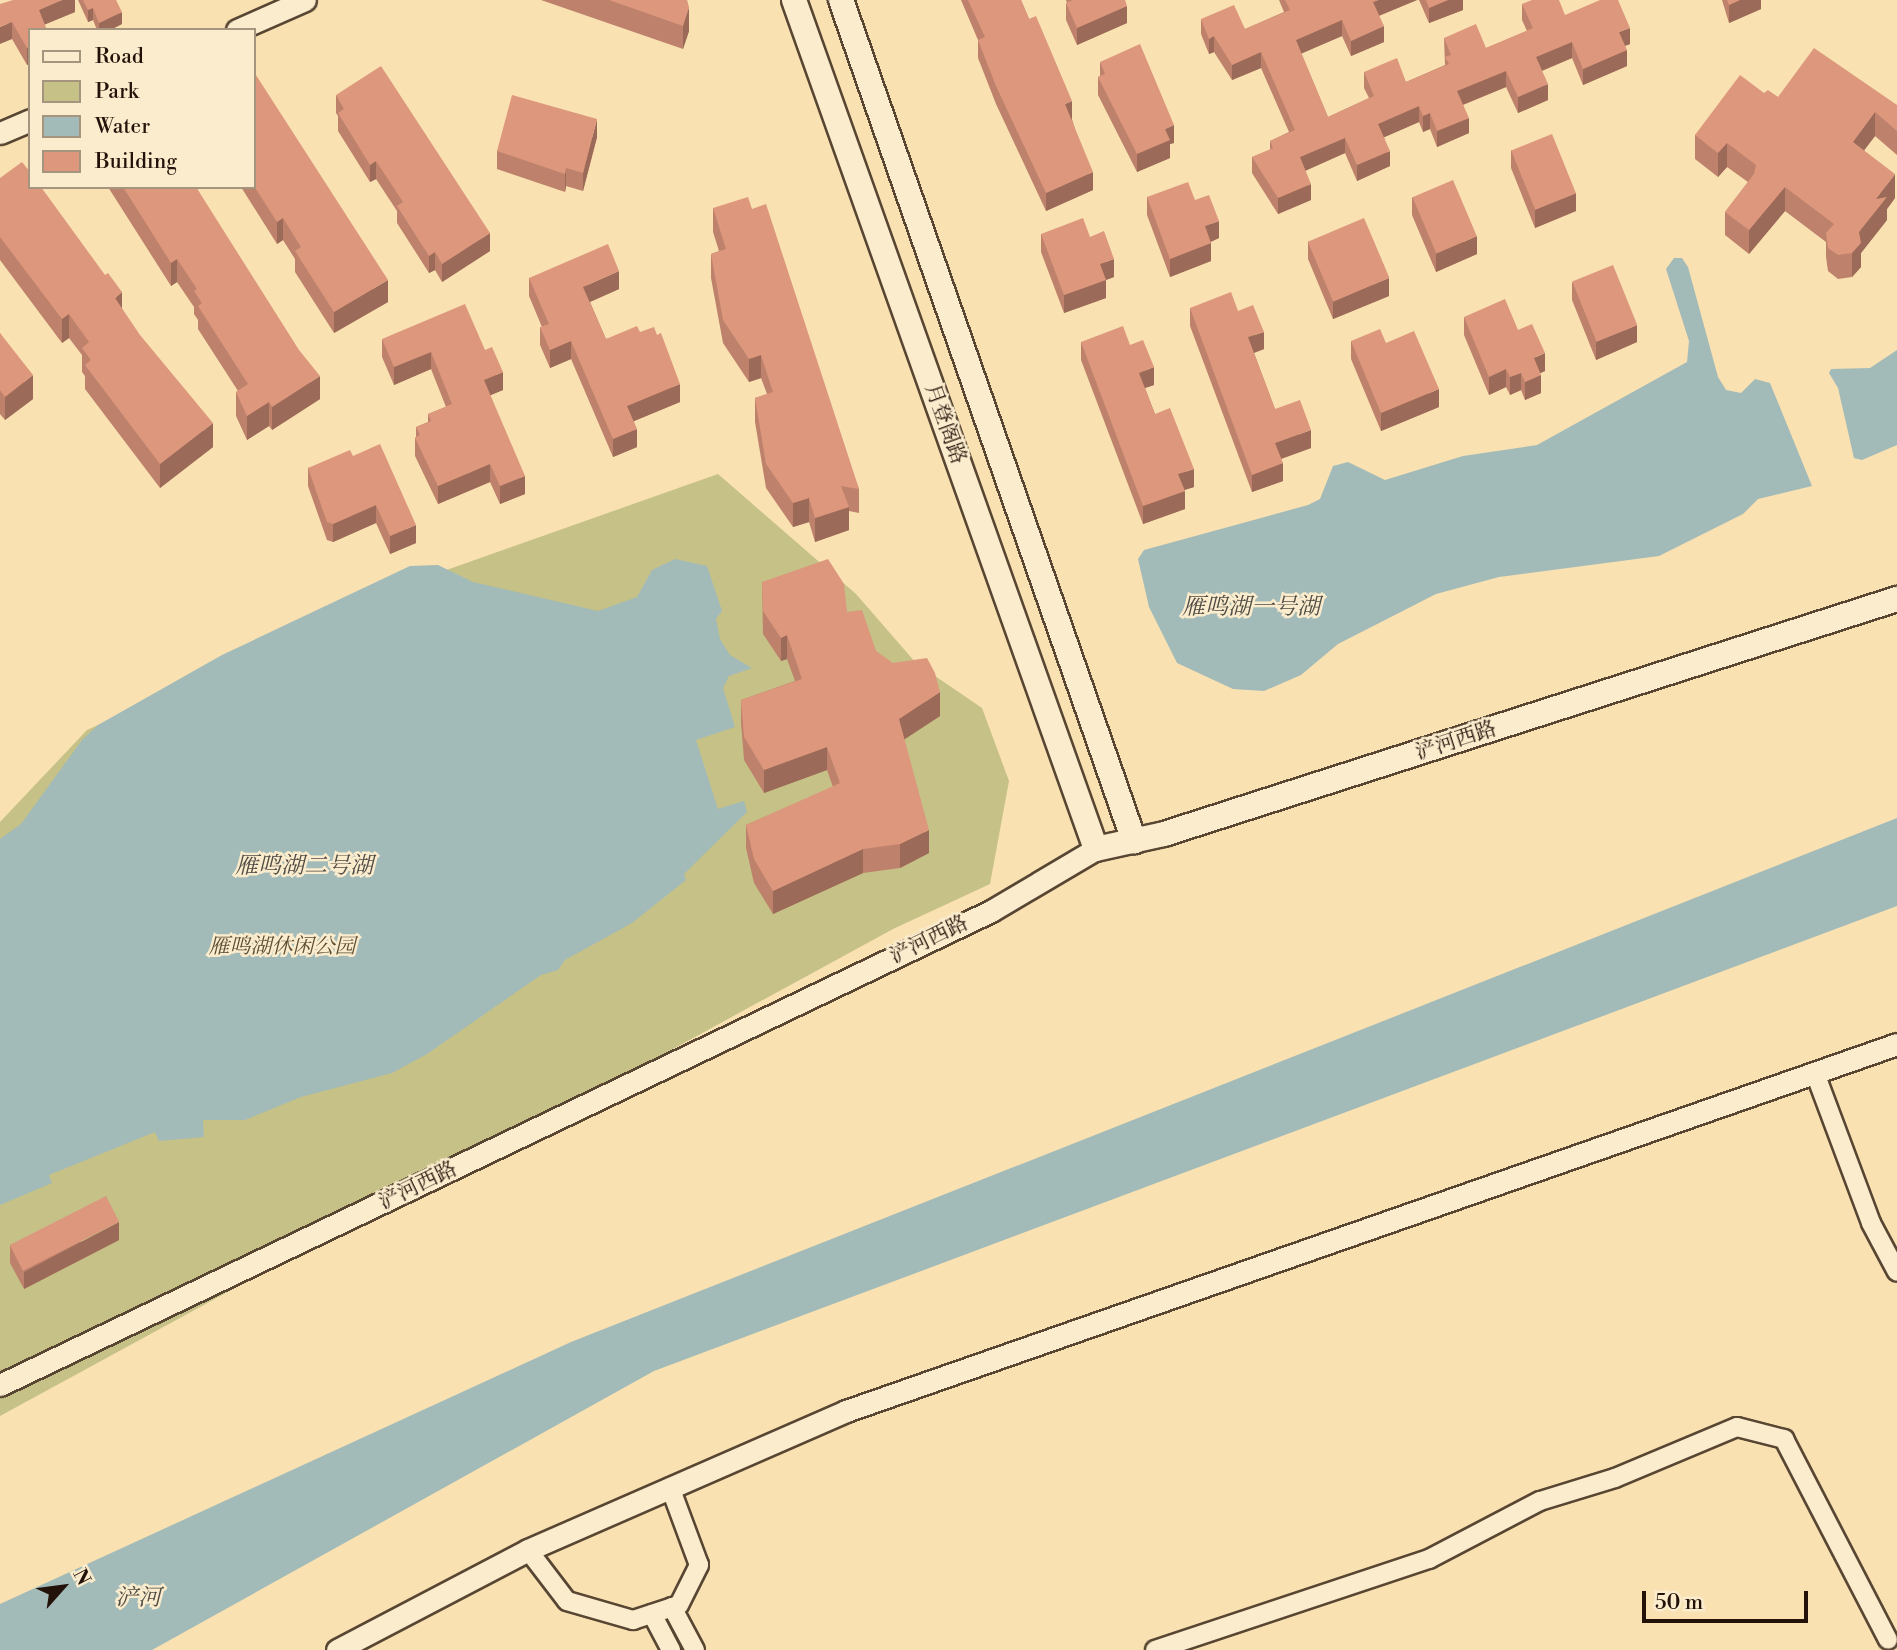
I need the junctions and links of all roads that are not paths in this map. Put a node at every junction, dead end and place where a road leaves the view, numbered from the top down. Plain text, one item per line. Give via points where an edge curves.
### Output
1 (304, 0) edge
2 (794, 0) edge
3 (841, 0) edge
4 (241, 28) edge
5 (28, 121) edge
6 (0, 133) edge
7 (1897, 599) edge
8 (1134, 841) junction
9 (1096, 849) junction
10 (1897, 1044) edge
11 (1815, 1073) junction
12 (1897, 1272) edge
13 (0, 1385) edge
14 (670, 1487) junction
15 (528, 1550) junction
16 (672, 1607) junction
17 (652, 1614) junction
18 (1888, 1640) dead end
19 (337, 1650) edge
20 (671, 1650) edge
21 (695, 1650) edge
22 (1155, 1650) edge

1 - 4 street
2 - 9 main road, 月登阁路
3 - 8 main road, 月登阁路
5 - 6 street
7 - 8 main road, 浐河西路
8 - 9 main road, 浐河西路
9 - 13 street, 浐河西路 via 978,917
10 - 11 street
11 - 12 street via 1871,1223
11 - 14 street via 846,1411
14 - 15 street
14 - 16 street via 699,1565 680,1605
15 - 17 street via 567,1601 633,1620
15 - 19 street
16 - 17 street
16 - 21 street
17 - 20 street
18 - 22 street via 1784,1439 1737,1427 1615,1478 1540,1501 1429,1559

